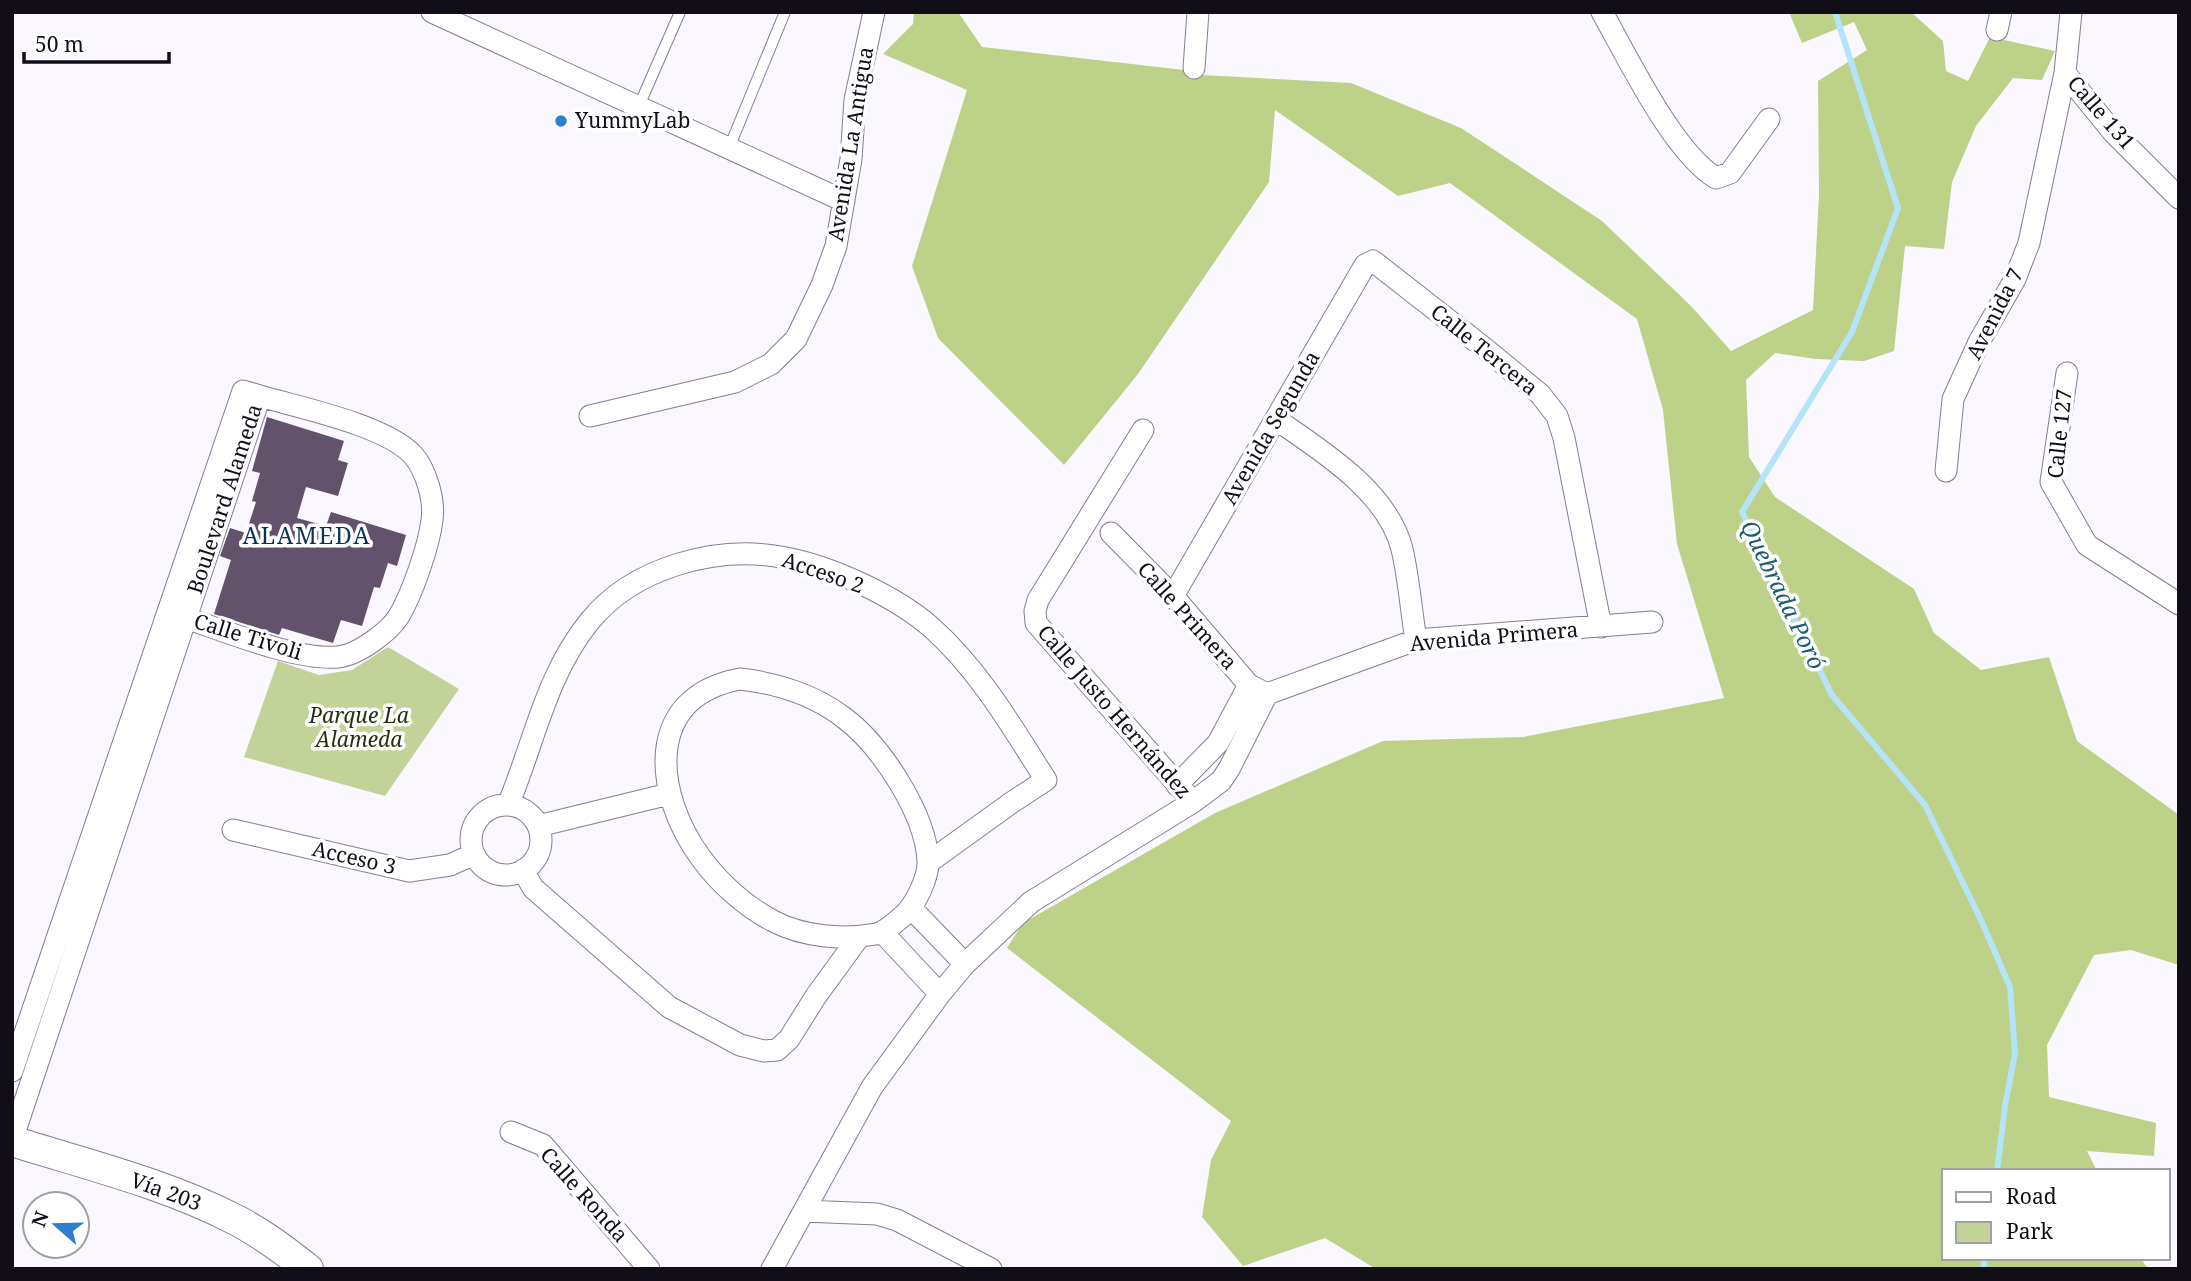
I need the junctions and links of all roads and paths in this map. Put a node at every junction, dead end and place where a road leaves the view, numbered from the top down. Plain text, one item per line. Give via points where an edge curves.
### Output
1 (680, 12) edge
2 (785, 12) edge
3 (874, 12) edge
4 (1198, 12) edge
5 (1602, 12) edge
6 (2071, 12) edge
7 (441, 14) edge
8 (1194, 68) dead end
9 (2065, 73) junction
10 (638, 108) junction
11 (1769, 120) dead end
12 (729, 149) junction
13 (2179, 198) edge
14 (844, 201) junction
15 (1369, 261) joint
16 (2067, 373) dead end
17 (260, 396) joint
18 (590, 416) dead end
19 (1277, 420) junction
20 (1143, 430) dead end
21 (1946, 471) dead end
22 (1111, 533) dead end
23 (1173, 596) junction
24 (2179, 604) edge
25 (177, 615) junction
26 (1652, 622) dead end
27 (1601, 627) junction
28 (1416, 640) junction
29 (1258, 690) junction
30 (1177, 785) junction
31 (669, 794) junction
32 (1193, 802) junction
33 (508, 805) junction
34 (537, 825) junction
35 (233, 830) dead end
36 (474, 854) junction
37 (929, 862) junction
38 (523, 870) junction
39 (912, 909) junction
40 (883, 933) junction
41 (859, 937) junction
42 (62, 955) junction
43 (965, 964) junction
44 (940, 994) junction
45 (12, 1071) edge
46 (511, 1132) dead end
47 (12, 1140) edge
48 (804, 1211) junction
49 (308, 1269) edge
50 (649, 1269) edge
51 (772, 1269) edge
52 (991, 1269) edge

1 - 10 lane
2 - 12 lane
3 - 14 street, Avenida La Antigua via 855,100
4 - 8 street
5 - 11 street via 1686,152 1716,178 1730,173
6 - 9 street, Calle 131
7 - 10 street
9 - 13 street, Calle 131 via 2113,132
9 - 21 street, Avenida 7 via 2029,243 1954,399
10 - 12 street
12 - 14 street
14 - 18 street, Avenida La Antigua via 836,246 822,285 796,339 771,364 735,382
15 - 19 street, Avenida Segunda
15 - 27 street, Calle Tercera via 1483,347 1539,394 1557,416
16 - 24 street, Calle 127 via 2051,482 2087,545
17 - 25 street, Boulevard Alameda
17 - 25 street, Calle Tivoli via 377,431 396,440 414,457 429,485 433,518 417,574 398,617 372,643 340,657 303,656
19 - 23 street, Avenida Segunda
19 - 28 street via 1336,461 1385,513 1401,546
20 - 30 street, Calle Justo Hernández via 1034,611 1036,624
22 - 23 street, Calle Primera
23 - 29 street, Calle Primera
25 - 42 street, Boulevard Alameda
26 - 27 street, Avenida Primera
27 - 28 street, Avenida Primera
28 - 29 street, Avenida Primera
29 - 30 street via 1218,743
29 - 32 street via 1229,769
30 - 32 street, Calle Justo Hernández
31 - 34 street
31 - 37 street via 668,733 679,713 717,683 740,678 766,682 836,712 875,748 918,819
31 - 41 street via 680,824 702,859 733,893 773,920 811,935
32 - 43 street, Calle Justo Hernández via 1031,902
33 - 34 street via 526,811
33 - 36 street via 496,806 477,820 471,842
33 - 37 street, Acceso 2 via 562,659 589,621 611,600 670,566 708,556 786,558 895,601 933,629 973,670 1046,780
34 - 38 street via 540,846
35 - 36 street, Acceso 3 via 409,871 450,865
36 - 38 street via 489,871 512,874
37 - 39 street
38 - 41 street via 533,888 669,1007 740,1045 764,1051 777,1050 789,1039
39 - 40 street
39 - 43 street
40 - 41 street
40 - 44 street
42 - 45 street, Boulevard Alameda
42 - 47 street, Boulevard Alameda
43 - 44 street, Calle Justo Hernández
44 - 48 street, Calle Justo Hernández via 872,1087
46 - 50 street, Calle Ronda via 543,1145
47 - 49 main road, Vía 203 via 177,1194 233,1218
48 - 51 street, Calle Justo Hernández
48 - 52 street via 877,1214 897,1220

